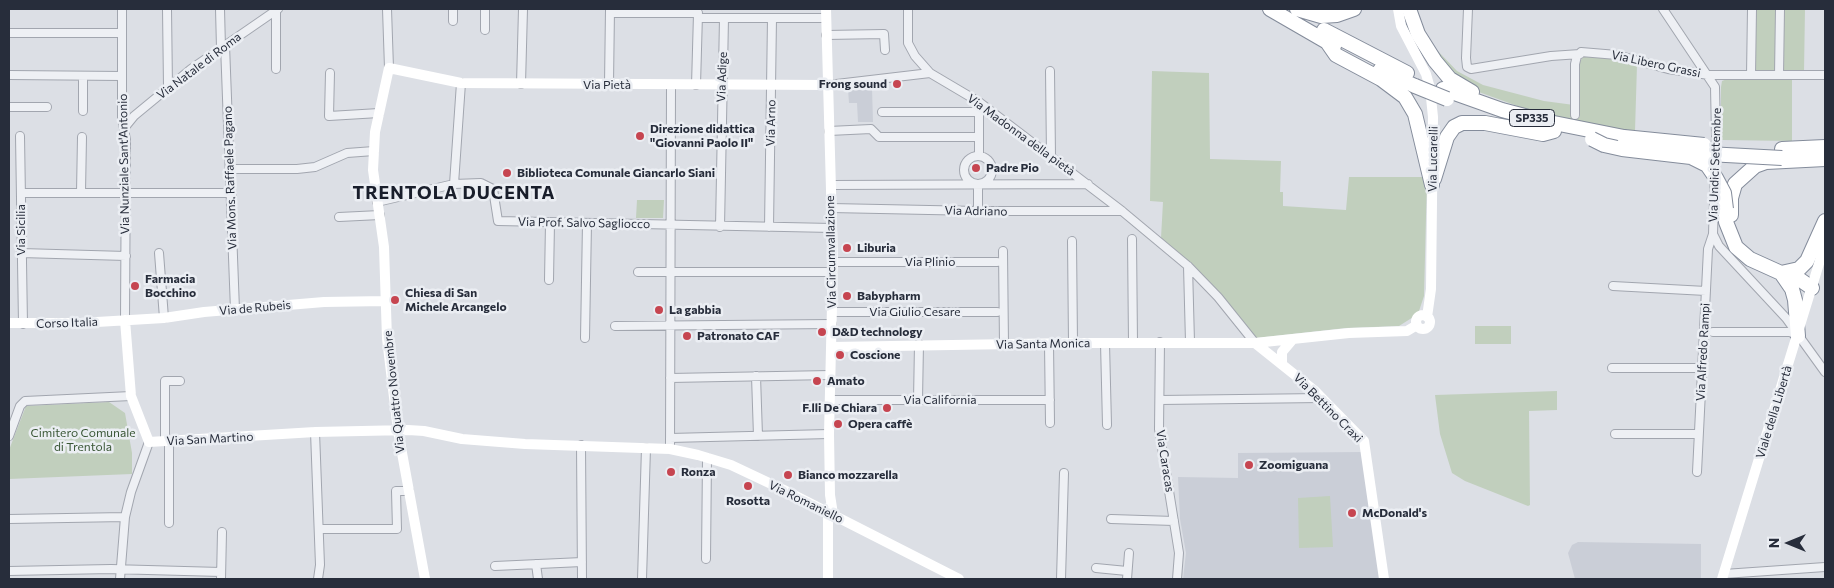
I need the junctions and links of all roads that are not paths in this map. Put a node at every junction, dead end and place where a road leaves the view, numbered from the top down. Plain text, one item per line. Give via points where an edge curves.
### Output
1 (122, 9) edge
2 (167, 9) edge
3 (220, 9) edge
4 (277, 9) edge
5 (387, 9) edge
6 (453, 9) edge
7 (485, 9) edge
8 (523, 9) edge
9 (908, 9) edge
10 (1270, 9) edge
11 (1288, 9) edge
12 (1297, 9) edge
13 (1354, 9) edge
14 (1398, 9) edge
15 (1409, 9) edge
16 (1468, 9) edge
17 (1662, 9) edge
18 (1752, 9) edge
19 (1780, 9) edge
20 (610, 11) edge
21 (698, 13) edge
22 (826, 14) edge
23 (724, 18) junction
24 (772, 18) junction
25 (452, 21) dead end
26 (485, 30) dead end
27 (9, 33) edge
28 (122, 33) junction
29 (826, 36) junction
30 (1327, 42) junction
31 (223, 47) junction
32 (885, 50) dead end
33 (1580, 54) junction
34 (389, 68) junction
35 (276, 69) dead end
36 (1050, 71) dead end
37 (330, 73) dead end
38 (930, 73) junction
39 (9, 75) edge
40 (1709, 75) junction
41 (1751, 75) junction
42 (1779, 75) junction
43 (1825, 75) edge
44 (84, 76) junction
45 (122, 76) junction
46 (1415, 81) junction
47 (460, 83) junction
48 (521, 84) junction
49 (609, 84) junction
50 (671, 85) junction
51 (696, 85) junction
52 (722, 85) junction
53 (772, 85) junction
54 (828, 85) junction
55 (168, 87) junction
56 (1445, 94) junction
57 (979, 102) junction
58 (9, 107) edge
59 (47, 107) dead end
60 (84, 111) dead end
61 (379, 112) junction
62 (882, 112) dead end
63 (979, 112) junction
64 (1576, 115) dead end
65 (1544, 121) junction
66 (125, 127) junction
67 (829, 131) junction
68 (1554, 131) junction
69 (20, 136) dead end
70 (82, 137) dead end
71 (979, 137) junction
72 (1592, 140) junction
73 (1623, 142) junction
74 (1825, 147) edge
75 (374, 150) junction
76 (979, 156) junction
77 (1051, 156) junction
78 (1825, 158) edge
79 (230, 169) junction
80 (454, 184) junction
81 (1088, 184) junction
82 (831, 185) junction
83 (978, 185) junction
84 (1432, 185) junction
85 (81, 192) junction
86 (21, 194) junction
87 (232, 194) junction
88 (125, 195) junction
89 (377, 202) junction
90 (1729, 203) junction
91 (831, 208) junction
92 (978, 211) junction
93 (1122, 211) junction
94 (380, 215) junction
95 (339, 217) dead end
96 (1825, 221) edge
97 (550, 223) junction
98 (587, 223) junction
99 (671, 225) junction
100 (720, 227) junction
101 (769, 227) junction
102 (832, 228) junction
103 (1713, 234) junction
104 (1132, 239) dead end
105 (1072, 241) dead end
106 (1825, 244) edge
107 (1004, 251) dead end
108 (21, 254) junction
109 (159, 254) dead end
110 (126, 256) junction
111 (997, 262) dead end
112 (1188, 266) junction
113 (833, 267) junction
114 (638, 272) dead end
115 (671, 272) junction
116 (1785, 275) junction
117 (549, 280) dead end
118 (1613, 286) dead end
119 (1812, 288) junction
120 (1706, 291) junction
121 (386, 301) junction
122 (235, 310) junction
123 (832, 312) junction
124 (997, 312) dead end
125 (164, 318) junction
126 (125, 320) junction
127 (9, 323) edge
128 (23, 324) junction
129 (832, 324) junction
130 (670, 325) junction
131 (615, 326) dead end
132 (1713, 332) dead end
133 (1798, 336) junction
134 (585, 338) dead end
135 (1293, 339) junction
136 (1073, 342) junction
137 (1160, 342) junction
138 (1190, 342) junction
139 (1255, 342) junction
140 (1105, 343) junction
141 (1133, 343) junction
142 (918, 344) junction
143 (1049, 344) junction
144 (1004, 345) junction
145 (831, 347) junction
146 (1282, 364) junction
147 (1612, 368) dead end
148 (1702, 368) junction
149 (1825, 372) edge
150 (830, 374) junction
151 (756, 376) junction
152 (670, 378) junction
153 (180, 381) dead end
154 (131, 396) junction
155 (1321, 398) junction
156 (830, 400) junction
157 (918, 400) junction
158 (1050, 400) junction
159 (1160, 400) junction
160 (1050, 423) dead end
161 (1107, 426) dead end
162 (398, 431) junction
163 (315, 432) junction
164 (829, 434) junction
165 (1615, 434) dead end
166 (1698, 434) junction
167 (9, 436) edge
168 (758, 436) junction
169 (670, 438) junction
170 (167, 441) junction
171 (148, 442) junction
172 (581, 445) junction
173 (646, 448) junction
174 (670, 449) junction
175 (707, 458) junction
176 (1696, 472) dead end
177 (1064, 473) dead end
178 (409, 491) junction
179 (827, 506) junction
180 (125, 517) junction
181 (9, 519) edge
182 (1111, 519) dead end
183 (1174, 521) junction
184 (169, 524) dead end
185 (319, 529) junction
186 (222, 532) dead end
187 (1129, 553) dead end
188 (706, 559) dead end
189 (582, 562) junction
190 (536, 564) junction
191 (495, 566) dead end
192 (1825, 567) edge
193 (1096, 568) dead end
194 (120, 570) junction
195 (9, 571) edge
196 (1127, 571) junction
197 (221, 576) edge
198 (1723, 577) edge
199 (120, 579) edge
200 (318, 579) edge
201 (425, 579) edge
202 (538, 579) edge
203 (582, 579) edge
204 (642, 579) edge
205 (828, 579) edge
206 (959, 579) edge
207 (1061, 579) edge
208 (1127, 579) edge
209 (1177, 579) edge
210 (1384, 579) edge

1 - 28 street, Via Nunziale Sant'Antonio
2 - 55 street
3 - 31 street, Via Mons. Raffaele Pagano
4 - 31 street, Via Natale di Roma
4 - 35 street, Via Natale di Roma
5 - 34 street
6 - 25 street
7 - 26 street
8 - 48 street
9 - 38 street via 908,43
10 - 30 highway, SP335
11 - 46 highway, SP335
12 - 13 highway via 1322,16
14 - 84 street, Via Lucarelli via 1401,26 1430,88
15 - 65 highway via 1418,34 1434,62 1450,79 1470,92 1514,105
16 - 33 street, Via Libero Grassi via 1466,58 1467,67 1471,70
17 - 40 street, Via Undici Settembre
18 - 41 street
19 - 42 street
20 - 21 street
20 - 49 street
21 - 23 street
21 - 51 street
22 - 24 street
22 - 29 street, Via Circumvallazione
23 - 24 street
23 - 52 street, Via Adige
24 - 53 street, Via Arno
27 - 28 street
28 - 45 street, Via Nunziale Sant'Antonio
29 - 32 street via 884,34
29 - 54 street, Via Circumvallazione
30 - 46 highway, SP335 via 1377,69
30 - 84 highway via 1336,55 1405,97 1415,114
31 - 55 street, Via Natale di Roma
31 - 79 street, Via Mons. Raffaele Pagano
33 - 40 street, Via Libero Grassi via 1597,52
33 - 64 street via 1576,64
34 - 47 street, Via Pietà
34 - 61 street, Via Quattro Novembre
36 - 77 street
37 - 61 street via 329,116
38 - 54 street
38 - 57 street, Via Madonna della pietà
39 - 44 street
40 - 41 street, Via Libero Grassi
40 - 103 street, Via Undici Settembre via 1717,97
41 - 42 street, Via Libero Grassi
42 - 43 street, Via Libero Grassi
44 - 45 street
44 - 60 street
45 - 66 street, Via Nunziale Sant'Antonio
46 - 56 highway, SP335, bridge
47 - 48 street, Via Pietà
47 - 80 street
48 - 49 street, Via Pietà
49 - 50 street, Via Pietà
50 - 51 street, Via Pietà
50 - 99 street
51 - 52 street, Via Pietà
52 - 53 street, Via Pietà
52 - 100 street, Via Adige
53 - 54 street, Via Pietà
53 - 101 street, Via Arno
54 - 67 street, Via Circumvallazione
55 - 66 street, Via Natale di Roma
56 - 65 highway, SP335
56 - 68 highway, SP335 via 1468,107
57 - 63 street
57 - 77 street, Via Madonna della pietà
58 - 59 street
61 - 75 street, Via Quattro Novembre
62 - 63 street
63 - 71 street
65 - 73 highway, SP335
66 - 88 street, Via Nunziale Sant'Antonio
67 - 71 street via 871,129 880,137
67 - 82 street, Via Circumvallazione
68 - 72 highway, SP335
68 - 84 highway via 1543,134 1484,123 1462,123 1454,127 1447,137
69 - 86 street, Via Sicilia
70 - 85 street
71 - 76 street
72 - 73 highway, SP335
72 - 90 highway, SP335, bridge via 1613,147 1692,157 1716,178
73 - 74 highway, SP335, bridge via 1782,149
73 - 78 highway, SP335, bridge via 1719,155
75 - 79 street via 347,153 315,167
75 - 89 street, Via Quattro Novembre
76 - 83 street via 990,164 991,173 987,181
76 - 83 street via 970,158 964,170 969,182
77 - 81 street, Via Madonna della pietà
78 - 90 highway, SP335 via 1766,162 1755,166 1736,184
79 - 87 street, Via Mons. Raffaele Pagano
80 - 89 street
80 - 97 street, Via Prof. Salvo Sagliocco via 482,183 492,189 498,221
81 - 83 street
81 - 93 street, Via Madonna della pietà
82 - 83 street
82 - 91 street, Via Circumvallazione
83 - 92 street
84 - 135 street, Via Lucarelli via 1432,289 1427,317 1419,317 1417,325 1407,331
85 - 86 street
85 - 88 street
86 - 108 street, Via Sicilia
87 - 88 street
87 - 122 street, Via Mons. Raffaele Pagano
88 - 110 street, Via Nunziale Sant'Antonio
89 - 94 street, Via Quattro Novembre
90 - 116 highway, SP335 via 1726,222 1736,247 1750,259
91 - 92 street, Via Adriano
91 - 102 street, Via Circumvallazione
92 - 93 street, Via Adriano
93 - 112 street, Via Madonna della pietà
94 - 95 street
94 - 121 street, Via Quattro Novembre
96 - 116 highway via 1807,261
97 - 98 street, Via Prof. Salvo Sagliocco
97 - 117 street
98 - 99 street, Via Prof. Salvo Sagliocco
98 - 134 street
99 - 100 street, Via Prof. Salvo Sagliocco
99 - 115 street
100 - 101 street, Via Prof. Salvo Sagliocco
101 - 102 street, Via Prof. Salvo Sagliocco
102 - 113 street, Via Circumvallazione
103 - 120 street, Via Alfredo Rampi via 1708,249
103 - 133 street, Via Undici Settembre via 1718,246 1786,318
104 - 141 street
105 - 136 street
106 - 119 street, Viale della Libertà
107 - 144 street
108 - 110 street
108 - 128 street, Via Sicilia
109 - 125 street
110 - 126 street, Via Nunziale Sant'Antonio
111 - 113 street, Via Plinio
112 - 138 street
112 - 139 street, Via Madonna della pietà
113 - 115 street, Via Plinio
113 - 123 street, Via Circumvallazione
114 - 115 street, Via Plinio
115 - 130 street
116 - 119 highway, SP335 via 1802,287
116 - 133 highway via 1795,300
118 - 120 street
119 - 133 street, Viale della Libertà
120 - 148 street, Via Alfredo Rampi
121 - 122 street, Via de Rubeis via 332,301
121 - 162 street, Via Quattro Novembre
122 - 125 street, Via de Rubeis
123 - 124 street, Via Giulio Cesare
123 - 129 street, Via Circumvallazione
125 - 126 street, Via de Rubeis
126 - 128 street, Corso Italia
126 - 154 street, Via San Martino
127 - 128 street, Corso Italia
129 - 130 street
129 - 145 street, Via Circumvallazione
130 - 131 street
130 - 152 street
132 - 133 street via 1790,332
133 - 149 street, Via Undici Settembre
133 - 198 street, Viale della Libertà
135 - 139 street, Via Lucarelli
135 - 146 street via 1282,352
136 - 140 street, Via Santa Monica
136 - 143 street, Via Santa Monica
137 - 138 street, Via Santa Monica
137 - 141 street, Via Santa Monica
137 - 159 street, Via Caracas
138 - 139 street, Via Santa Monica
139 - 146 street, Via Bettino Craxi
140 - 141 street, Via Santa Monica
140 - 161 street
142 - 144 street, Via Santa Monica
142 - 145 street, Via Santa Monica
142 - 157 street
143 - 144 street, Via Santa Monica
143 - 158 street
145 - 150 street, Via Circumvallazione
146 - 155 street, Via Bettino Craxi
147 - 148 street
148 - 166 street, Via Alfredo Rampi
150 - 151 street
150 - 156 street, Via Circumvallazione
151 - 152 street
151 - 168 street
152 - 169 street
153 - 170 street via 165,381
154 - 167 street via 25,401
154 - 171 street, Via San Martino
155 - 159 street
155 - 210 street, Via Bettino Craxi via 1365,445
156 - 157 street, Via California
156 - 164 street, Via Circumvallazione
157 - 158 street, Via California
158 - 160 street
159 - 183 street, Via Caracas via 1159,429
162 - 163 street, Via San Martino
162 - 172 street, Via Romaniello via 424,431 462,439 525,444
162 - 178 street, Via Quattro Novembre
163 - 170 street, Via San Martino
163 - 185 street
164 - 168 street
164 - 179 street, Via Circumvallazione
165 - 166 street
166 - 176 street, Via Alfredo Rampi
168 - 169 street
169 - 174 street
170 - 171 street, Via San Martino
170 - 184 street
171 - 180 street
172 - 173 street, Via Romaniello
172 - 189 street
173 - 174 street, Via Romaniello
173 - 204 street
174 - 175 street, Via Romaniello
175 - 179 street, Via Romaniello
175 - 188 street
177 - 207 street
178 - 185 street via 396,490 397,529
178 - 201 street, Via Quattro Novembre
179 - 205 street, Via Circumvallazione
179 - 206 street, Via Romaniello
180 - 181 street
180 - 194 street
182 - 183 street
183 - 209 street, Via Caracas via 1179,553
185 - 200 street
186 - 197 street
187 - 196 street
189 - 190 street
189 - 203 street
190 - 191 street
190 - 202 street
192 - 198 street
193 - 196 street
194 - 195 street
194 - 197 street
194 - 199 street
196 - 208 street

